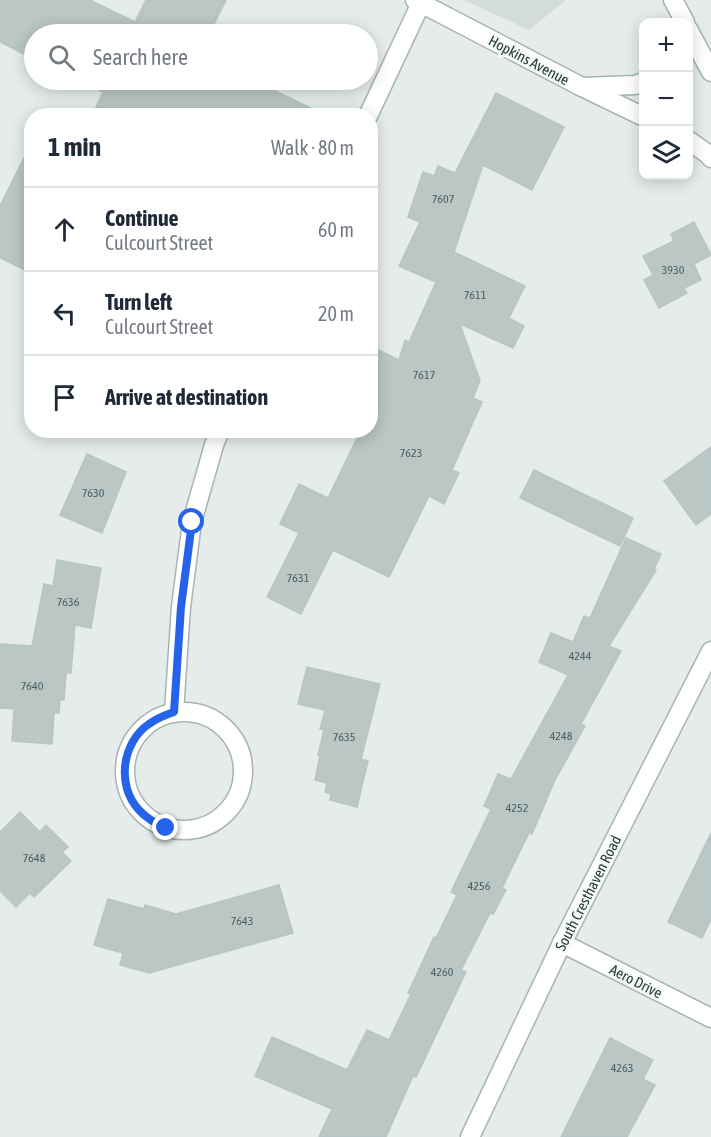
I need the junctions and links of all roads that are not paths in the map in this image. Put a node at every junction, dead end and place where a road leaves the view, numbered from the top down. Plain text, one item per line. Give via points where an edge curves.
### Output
1 (673, 0) edge
2 (418, 2) edge
3 (683, 18) edge
4 (693, 44) edge
5 (711, 72) edge
6 (639, 84) edge
7 (582, 87) junction
8 (372, 108) edge
9 (639, 115) edge
10 (693, 144) edge
11 (711, 158) edge
12 (216, 438) edge
13 (711, 651) edge
14 (174, 712) junction
15 (562, 943) junction
16 (711, 1018) edge
17 (470, 1137) edge

1 - 3 street
2 - 7 street, Hopkins Avenue
2 - 8 street
4 - 5 street
6 - 7 street
7 - 9 street, Hopkins Avenue
10 - 11 street
12 - 14 street via 192,522
13 - 15 street, South Cresthaven Road
14 - 14 street via 147,725 137,736 129,749 125,779 129,795 151,821 182,831 200,829 217,822 231,809 240,794 243,758 225,728 193,712
15 - 16 street, Aero Drive
15 - 17 street, South Cresthaven Road

